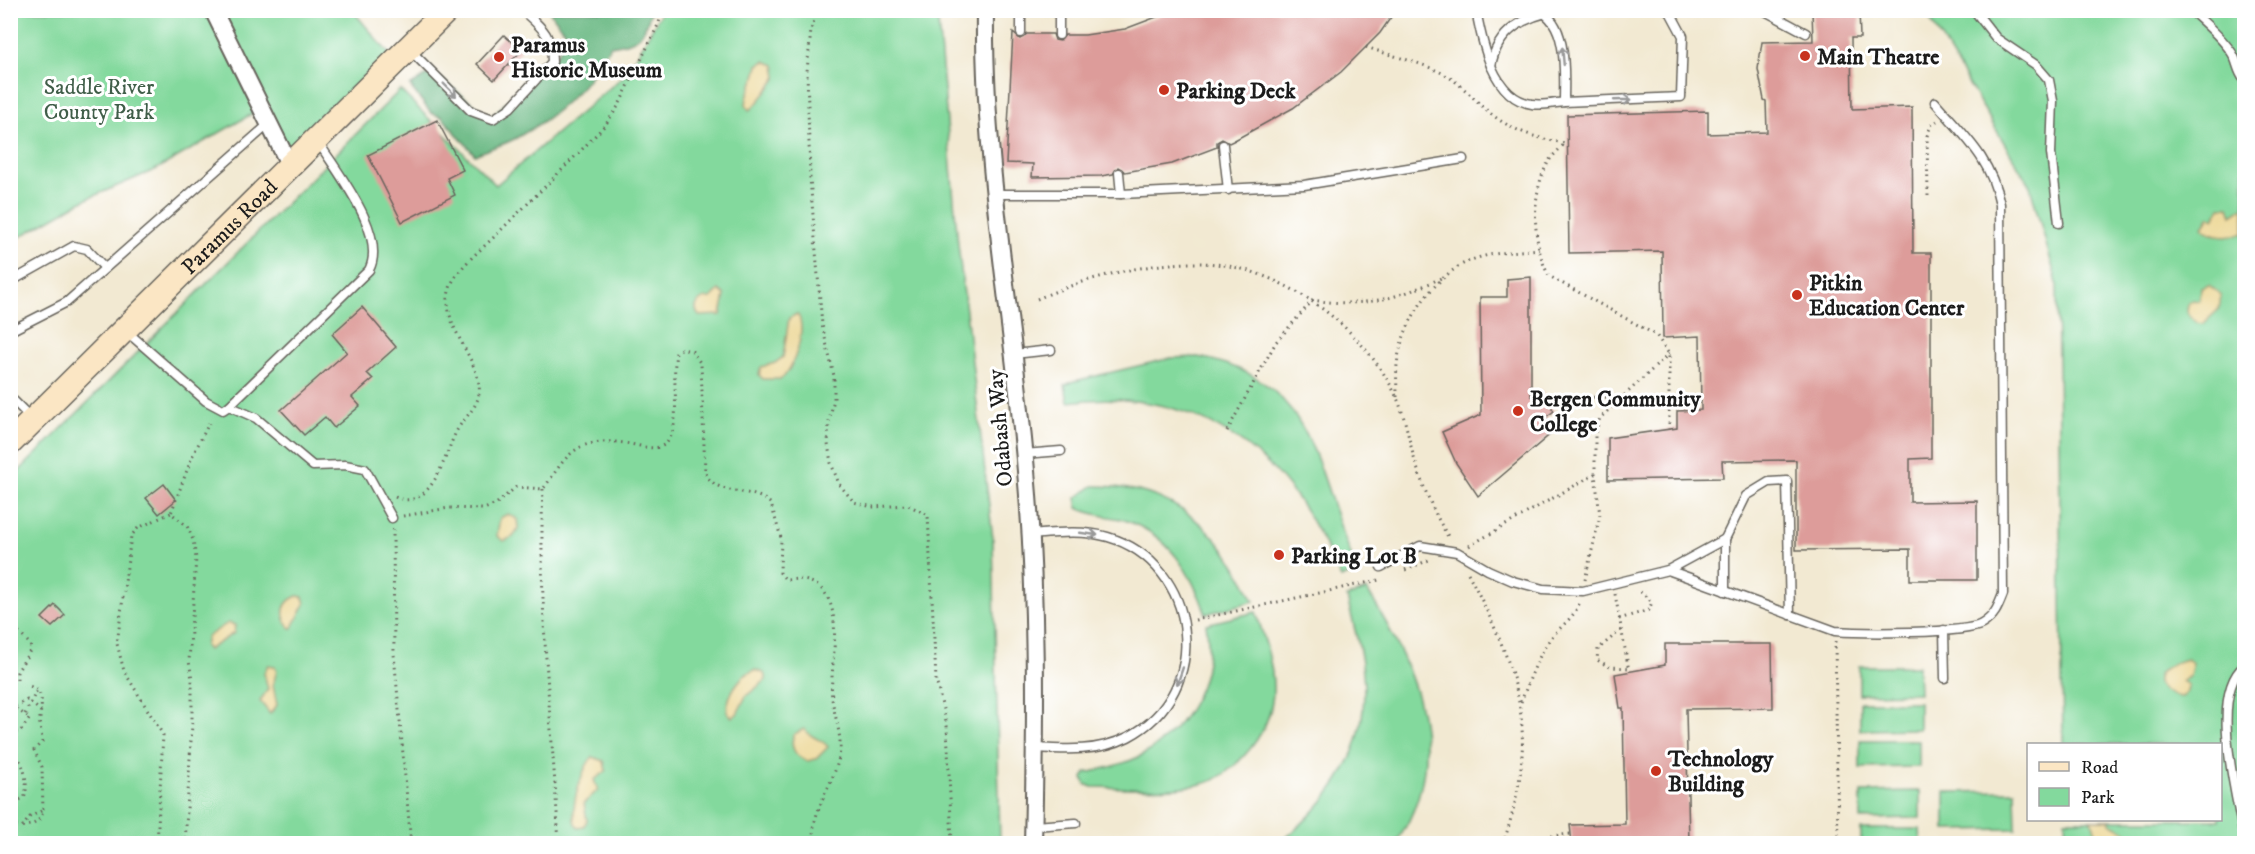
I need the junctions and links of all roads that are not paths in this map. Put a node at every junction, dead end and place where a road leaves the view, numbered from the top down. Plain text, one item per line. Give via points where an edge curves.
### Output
1 (213, 10) edge
2 (447, 10) edge
3 (522, 10) edge
4 (985, 10) edge
5 (1021, 10) edge
6 (1059, 10) edge
7 (1476, 10) edge
8 (1559, 10) edge
9 (1670, 10) edge
10 (1763, 10) edge
11 (1974, 10) edge
12 (2191, 10) edge
13 (1541, 12) edge
14 (1021, 33) dead end
15 (1806, 33) dead end
16 (1059, 34) dead end
17 (409, 48) junction
18 (1491, 67) junction
19 (2244, 79) edge
20 (1564, 102) junction
21 (1935, 102) dead end
22 (270, 123) junction
23 (317, 139) junction
24 (1223, 145) dead end
25 (1463, 159) dead end
26 (290, 166) junction
27 (1119, 173) dead end
28 (1228, 190) junction
29 (993, 194) junction
30 (1121, 194) junction
31 (2059, 223) dead end
32 (104, 267) junction
33 (10, 282) edge
34 (124, 330) junction
35 (10, 331) edge
36 (1051, 350) dead end
37 (1014, 354) junction
38 (10, 397) edge
39 (229, 406) junction
40 (33, 420) junction
41 (10, 443) edge
42 (1061, 451) dead end
43 (1024, 454) junction
44 (392, 518) road end
45 (1030, 535) junction
46 (1725, 539) junction
47 (1381, 567) dead end
48 (1668, 570) junction
49 (1725, 591) junction
50 (1790, 615) junction
51 (1944, 630) junction
52 (2244, 666) edge
53 (1945, 678) dead end
54 (1034, 748) junction
55 (1076, 824) dead end
56 (1034, 826) junction
57 (2244, 838) edge
58 (1033, 843) edge

1 - 22 street
2 - 17 main road, Paramus Road
17 -> 3 lane via 471,111 493,119 510,108 552,62 549,37
4 - 29 street, Odabash Way via 984,70
5 - 14 lane
6 - 16 lane
7 - 18 lane
8 - 13 lane
20 -> 9 lane via 1682,98 1683,36
10 - 15 lane
11 - 31 lane via 1996,38 2036,65 2049,80 2053,101 2051,153
12 - 19 lane via 2220,36
13 - 18 lane via 1522,21 1502,38 1494,48
20 -> 13 lane via 1563,50 1559,36
17 - 23 main road, Paramus Road
18 - 20 lane via 1511,97 1531,104
21 - 51 lane via 1985,162 1994,178 2000,204 2003,594 1996,613 1981,625
22 - 26 street
22 - 32 lane
23 - 26 main road, Paramus Road
23 - 39 lane via 361,211 375,257 369,270
24 - 28 lane
25 - 28 lane via 1304,184
26 - 34 main road, Paramus Road
27 - 30 lane
28 - 30 lane
29 - 30 lane
29 - 37 street, Odabash Way
32 - 33 lane via 87,249 74,246
32 - 35 lane via 67,302
34 - 39 lane via 206,401 223,410
34 - 40 main road, Paramus Road
36 - 37 lane
37 - 43 street, Odabash Way
38 - 40 lane
39 - 44 lane via 256,418 313,466 364,469
40 - 41 main road, Paramus Road
42 - 43 lane
43 - 45 street, Odabash Way
45 - 54 street, Odabash Way
45 -> 54 lane via 1079,532 1131,546 1152,561 1172,587 1184,622 1184,664 1162,709 1148,724 1128,737 1080,751
46 - 48 lane
46 - 49 lane
46 - 50 lane via 1746,496 1769,482 1787,482
47 - 48 lane via 1420,546 1456,552 1488,570 1543,589 1583,591 1614,588
48 - 49 lane
49 - 50 lane
50 - 51 lane via 1835,631 1861,634
51 - 53 lane
52 - 57 lane via 2237,672 2229,694 2228,740
54 - 56 street, Odabash Way
55 - 56 lane
56 - 58 street, Odabash Way

